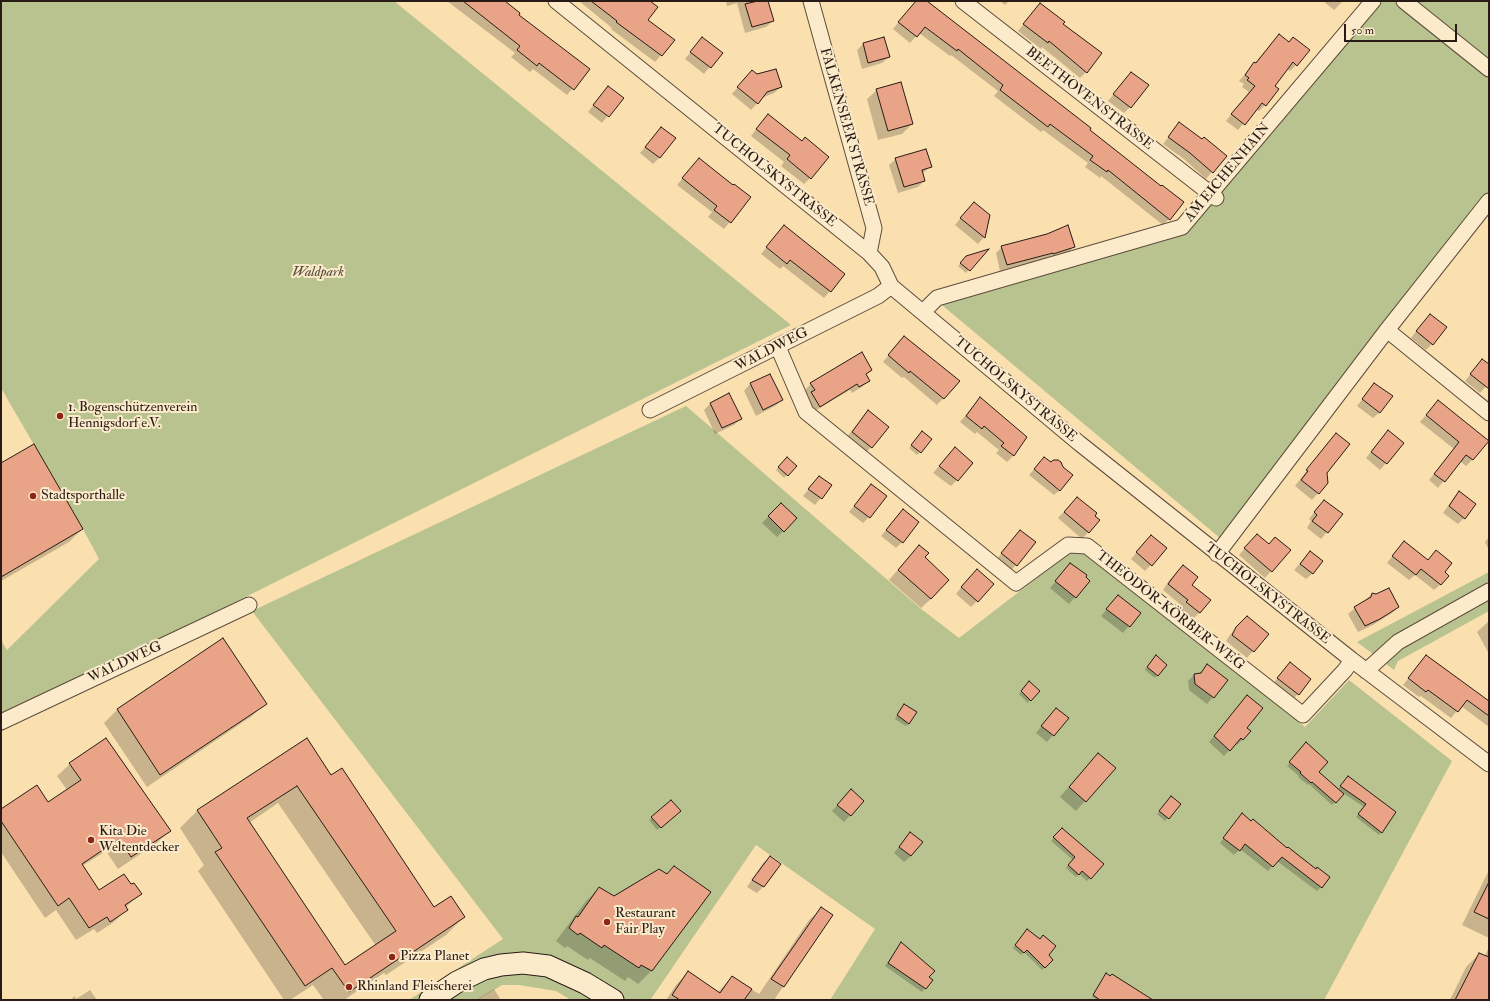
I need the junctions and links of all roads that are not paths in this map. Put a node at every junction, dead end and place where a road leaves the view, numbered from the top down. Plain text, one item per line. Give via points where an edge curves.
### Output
1 (556, 1) edge
2 (811, 1) edge
3 (963, 1) edge
4 (1373, 1) edge
5 (1404, 1) edge
6 (1489, 69) edge
7 (1213, 196) junction
8 (1489, 201) edge
9 (869, 253) junction
10 (891, 286) junction
11 (923, 312) junction
12 (1387, 330) junction
13 (778, 347) junction
14 (650, 410) dead end
15 (1489, 413) edge
16 (1217, 554) junction
17 (1489, 591) edge
18 (249, 605) dead end
19 (1352, 660) junction
20 (1366, 671) junction
21 (1, 722) edge
22 (1489, 764) edge
23 (430, 1000) edge
24 (613, 1000) edge

1 - 9 street, TUCHOLSKYSTRASSE
2 - 9 street, FALKENSEER STRASSE via 874,228
3 - 7 street, BEETHOVENSTRASSE
4 - 7 street, AM EICHENHAIN
5 - 6 street
7 - 11 street, AM EICHENHAIN via 1182,227 937,298
8 - 12 street
9 - 10 street, TUCHOLSKYSTRASSE via 882,267
10 - 11 street, TUCHOLSKYSTRASSE
10 - 13 street, WALDWEG via 878,296
11 - 16 street, TUCHOLSKYSTRASSE via 1079,443
12 - 15 street
12 - 16 street
13 - 14 street, WALDWEG
13 - 19 street, THEODOR-KÖRBER-WEG via 806,412 1016,583 1068,545 1087,546 1303,715
16 - 19 street, TUCHOLSKYSTRASSE
17 - 20 street via 1398,642
18 - 21 street, WALDWEG
19 - 20 street, TUCHOLSKYSTRASSE
20 - 22 street, TUCHOLSKYSTRASSE
23 - 24 street via 463,978 484,969 523,963 548,966 585,983

